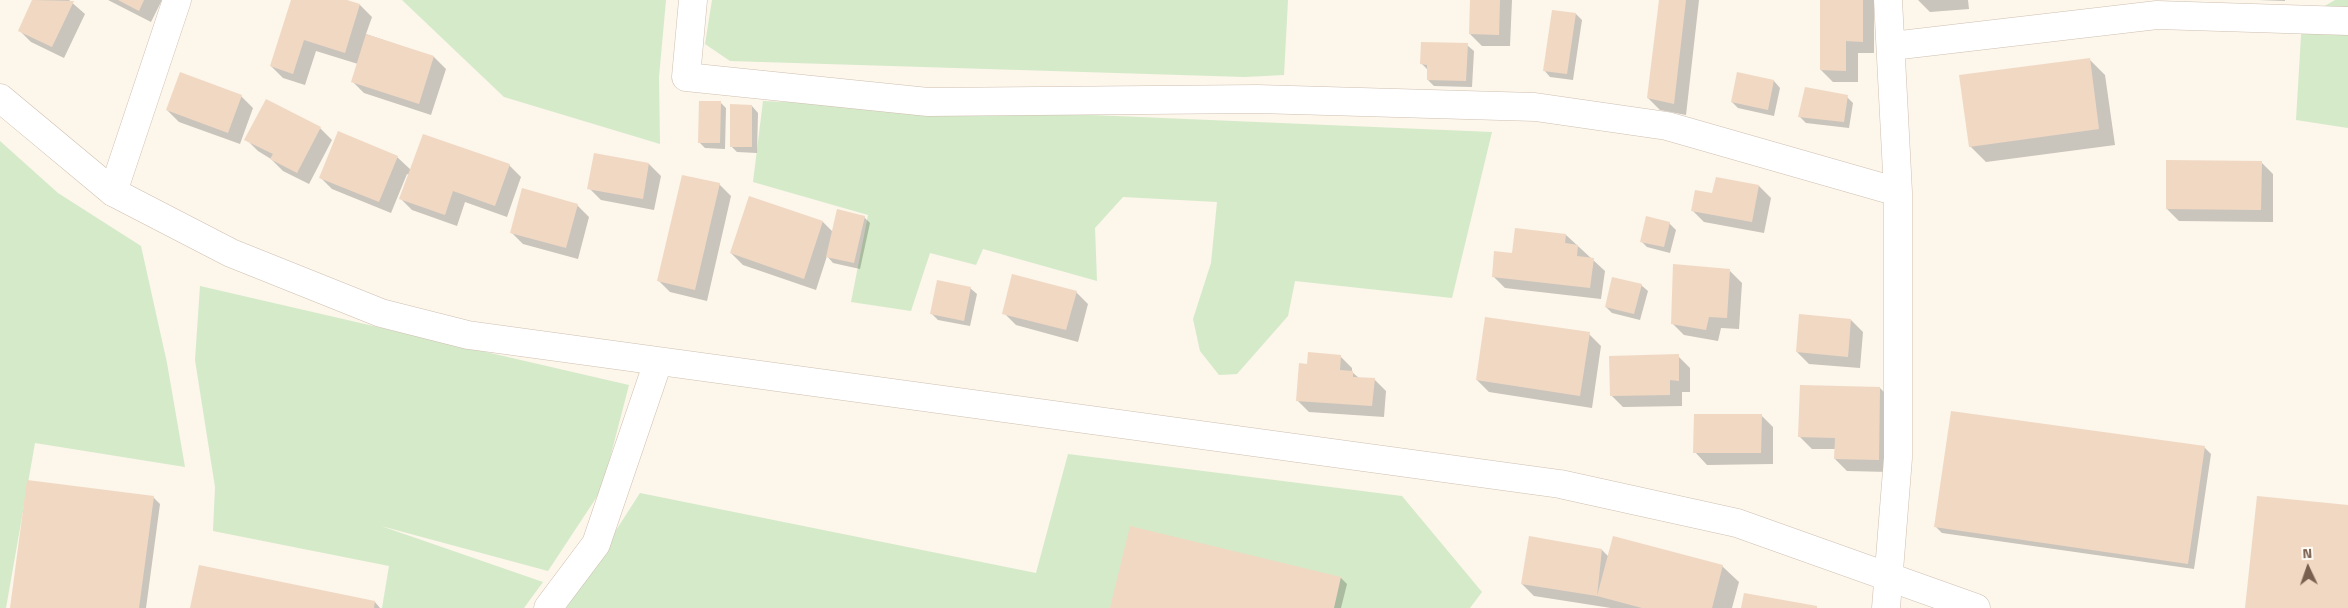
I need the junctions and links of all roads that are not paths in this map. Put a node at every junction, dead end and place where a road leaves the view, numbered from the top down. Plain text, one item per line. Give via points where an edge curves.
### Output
1 (177, 0) edge
2 (693, 0) edge
3 (1888, 0) edge
4 (2348, 21) edge
5 (1892, 46) junction
6 (0, 98) edge
7 (113, 192) junction
8 (1898, 192) junction
9 (658, 362) junction
10 (1890, 578) junction
11 (548, 608) edge
12 (1886, 608) edge
13 (1976, 608) edge

1 - 7 street
2 - 8 street via 686,77 928,102 1256,99 1535,107 1667,126
3 - 5 street
4 - 5 street via 2157,14
5 - 8 street
6 - 7 street
7 - 9 street via 231,253 381,313 468,335
8 - 10 street via 1898,458
9 - 10 street via 1560,484 1737,523
9 - 11 street via 596,544
10 - 12 street
10 - 13 street

